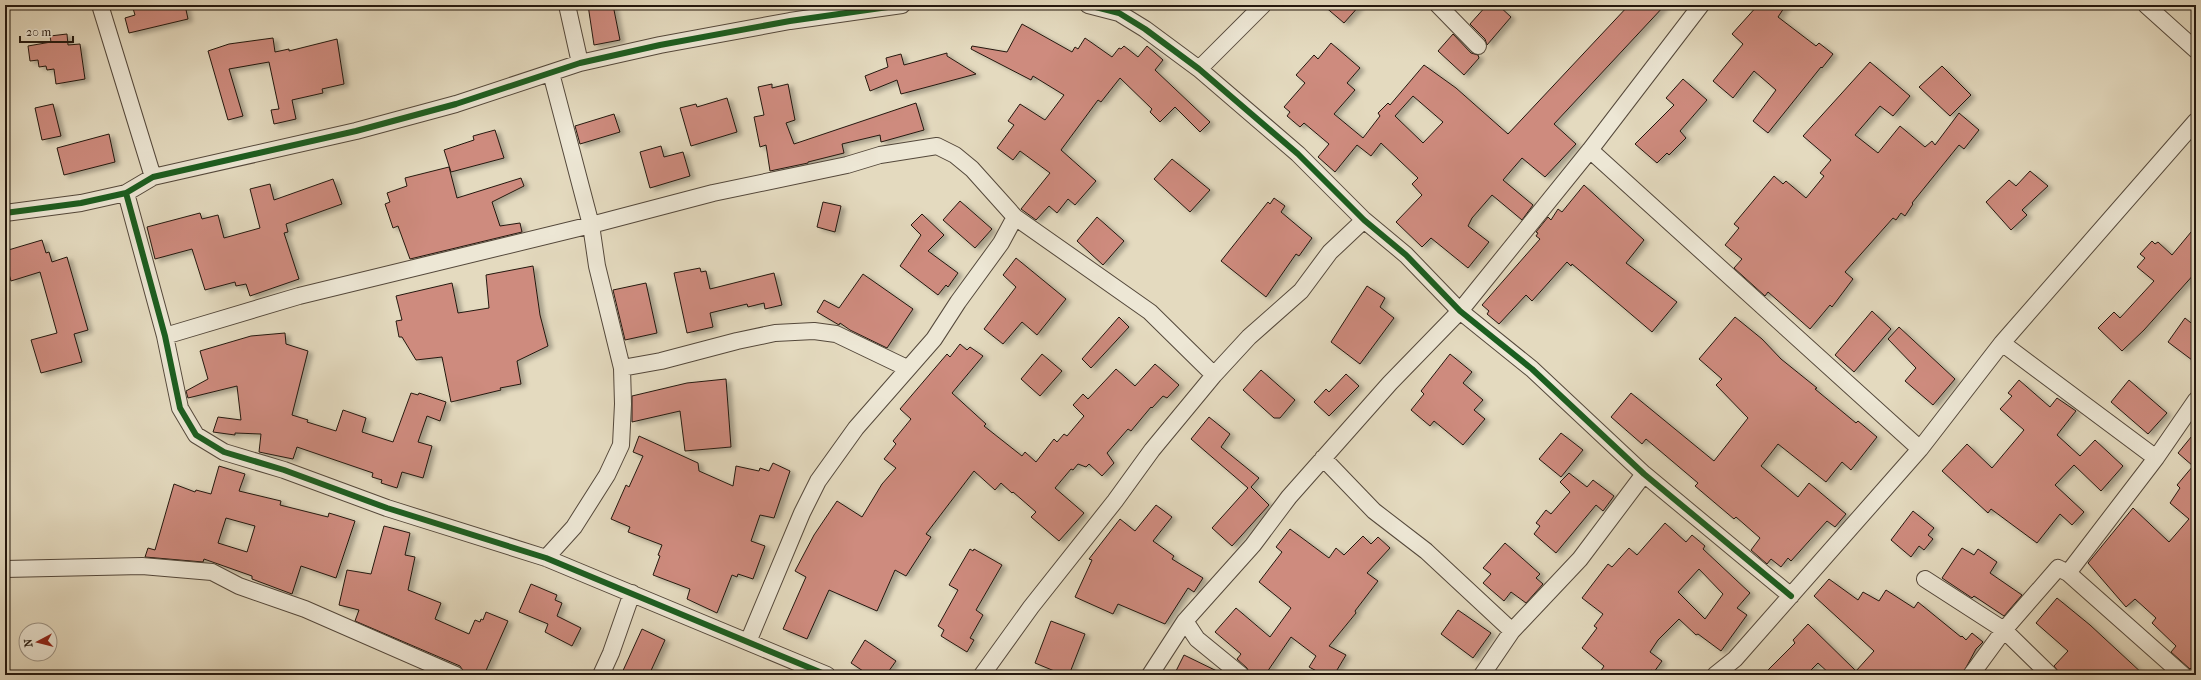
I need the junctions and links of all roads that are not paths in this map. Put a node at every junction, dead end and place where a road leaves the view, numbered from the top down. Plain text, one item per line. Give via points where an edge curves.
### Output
1 (100, 5) edge
2 (566, 5) edge
3 (902, 5) edge
4 (1088, 5) edge
5 (1263, 5) edge
6 (1438, 5) edge
7 (1701, 5) edge
8 (2146, 5) edge
9 (1478, 46) dead end
10 (2196, 50) edge
11 (580, 63) junction
12 (1199, 69) junction
13 (551, 73) junction
14 (2196, 121) edge
15 (1590, 150) junction
16 (154, 177) junction
17 (126, 194) junction
18 (5, 213) edge
19 (1015, 217) junction
20 (1364, 220) junction
21 (591, 225) junction
22 (1460, 311) junction
23 (165, 336) junction
24 (2002, 343) junction
25 (622, 368) junction
26 (907, 368) junction
27 (1214, 374) junction
28 (2196, 400) edge
29 (1920, 449) junction
30 (1323, 458) junction
31 (2156, 458) junction
32 (1644, 474) junction
33 (546, 558) junction
34 (5, 569) edge
35 (2068, 573) junction
36 (1925, 579) dead end
37 (632, 593) junction
38 (1791, 596) junction
39 (1185, 621) junction
40 (2004, 630) junction
41 (1512, 631) junction
42 (748, 642) junction
43 (456, 675) edge
44 (601, 675) edge
45 (826, 675) edge
46 (982, 675) edge
47 (1150, 675) edge
48 (1241, 675) edge
49 (1482, 675) edge
50 (1714, 675) edge
51 (1971, 675) edge
52 (2050, 675) edge
53 (2183, 675) edge

1 - 16 street
2 - 11 street
3 - 11 street via 790,21
4 - 12 street via 1118,13 1145,29
5 - 12 street
6 - 9 street
7 - 15 street
8 - 10 street
11 - 13 street
12 - 20 street via 1298,154
13 - 16 street via 456,104 356,131
13 - 21 street
14 - 24 street
15 - 22 street
15 - 29 street
16 - 17 street
17 - 18 street
17 - 23 street
19 - 21 street via 972,169 955,155 937,146 880,155 847,165 713,193
19 - 26 street via 1001,243 934,339
19 - 27 street via 1150,312
20 - 22 street via 1406,255
20 - 27 street via 1330,252 1301,291 1249,337
21 - 23 street via 299,296
21 - 25 street via 597,266
22 - 30 street via 1390,383
22 - 32 street via 1532,369
23 - 33 street via 180,408 196,435 224,452 284,470 387,508
24 - 29 street
24 - 31 street
25 - 26 street via 675,358 775,333 814,331 836,334
25 - 33 street via 621,445 607,475 574,527
26 - 42 street via 856,428 818,482 802,513
27 - 46 street via 1152,450
28 - 31 street
29 - 38 street
30 - 39 street via 1289,497 1253,545
30 - 41 street via 1374,511 1426,551
31 - 35 street
32 - 38 street
32 - 41 street via 1580,560
33 - 37 street
34 - 43 street via 142,566 212,572 239,586 305,609
35 - 40 street via 2058,568
35 - 53 street
36 - 40 street
37 - 42 street
37 - 44 street
38 - 50 street via 1735,659
39 - 47 street
39 - 48 street via 1197,639
40 - 51 street
40 - 52 street
41 - 49 street
42 - 45 street

